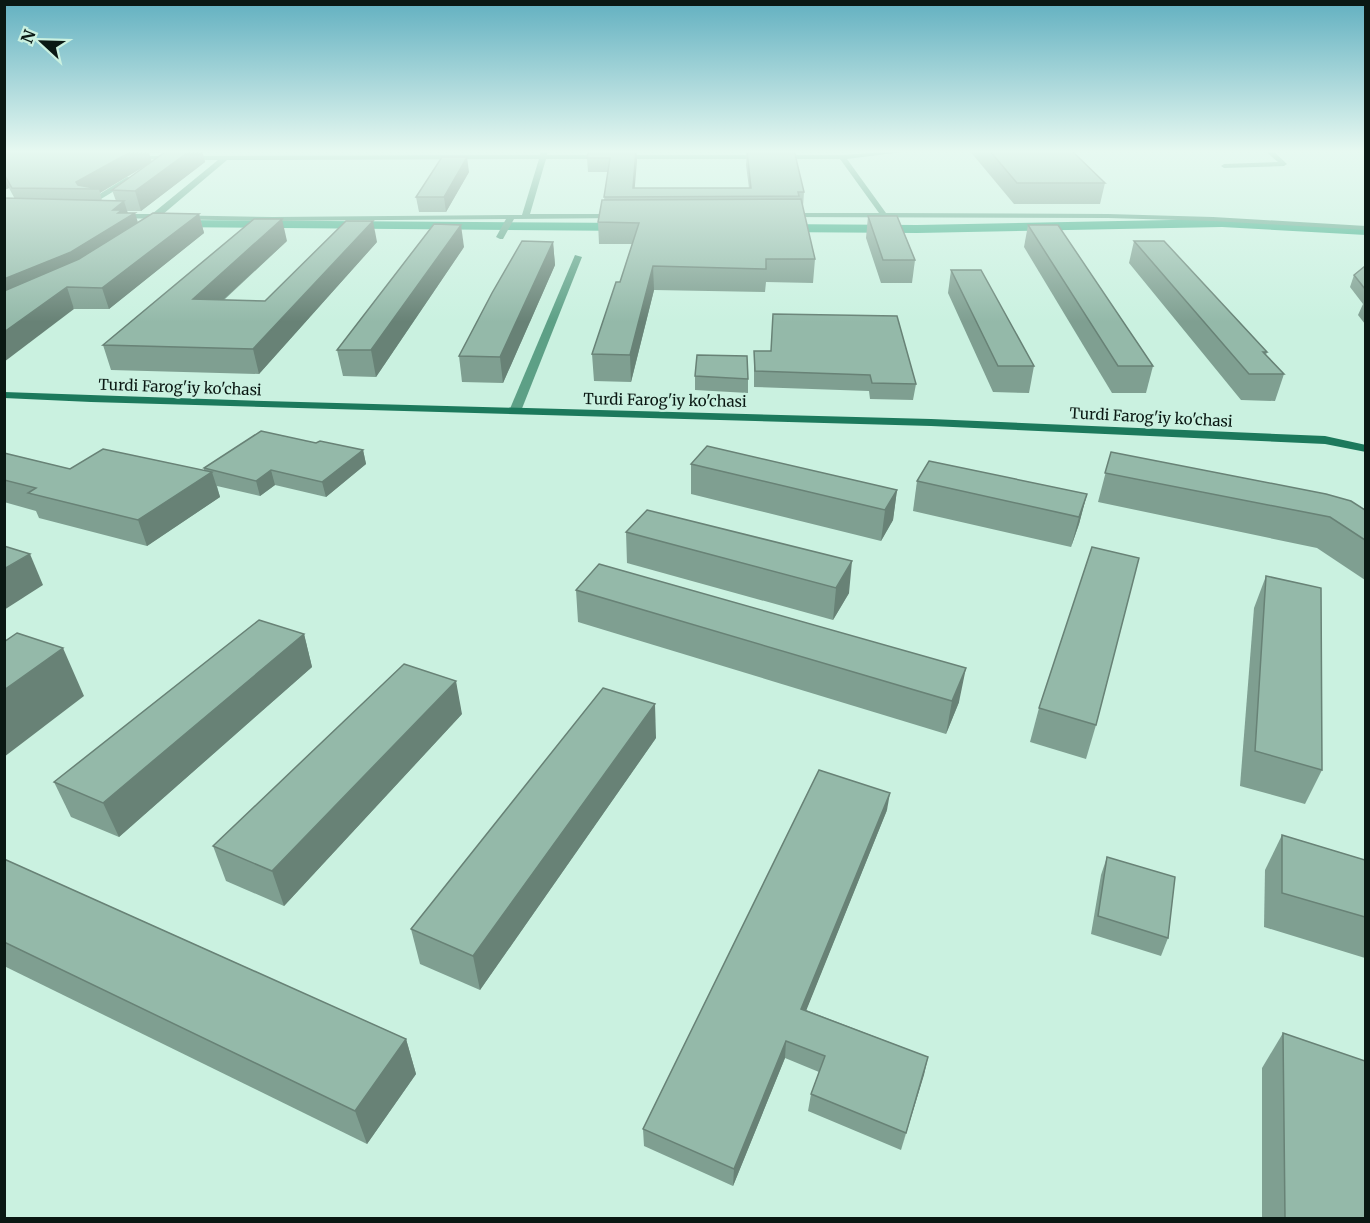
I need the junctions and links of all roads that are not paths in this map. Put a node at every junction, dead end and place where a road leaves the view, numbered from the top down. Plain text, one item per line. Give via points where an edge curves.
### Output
1 (166, 207) edge
2 (528, 207) edge
3 (878, 207) edge
4 (776, 215) edge
5 (884, 215) junction
6 (102, 216) edge
7 (624, 216) edge
8 (154, 217) junction
9 (525, 217) junction
10 (511, 218) junction
11 (1365, 228) edge
12 (500, 237) dead end
13 (578, 257) dead end
14 (4, 395) edge
15 (515, 411) junction
16 (1365, 449) edge

1 - 8 street
2 - 9 street
3 - 5 street
4 - 5 street
5 - 11 street via 1181,218
6 - 8 street
7 - 9 street
8 - 10 street via 163,223
9 - 10 street
10 - 12 street
13 - 15 street
14 - 15 street, Turdi Farog'iy ko'chasi
15 - 16 street, Turdi Farog'iy ko'chasi via 1055,427 1325,440

